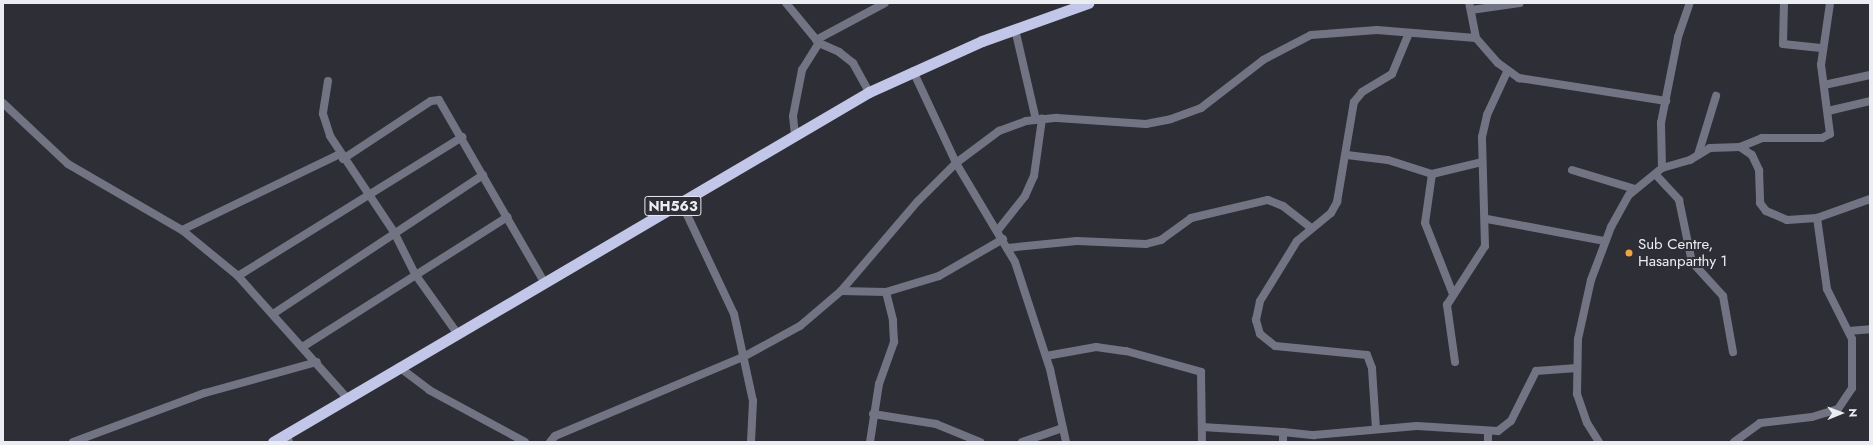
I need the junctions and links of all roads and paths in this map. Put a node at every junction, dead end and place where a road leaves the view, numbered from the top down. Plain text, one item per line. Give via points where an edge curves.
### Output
1 (786, 3) edge
2 (885, 3) edge
3 (1088, 3) edge
4 (1520, 3) edge
5 (1690, 3) edge
6 (1784, 3) edge
7 (1830, 3) edge
8 (1470, 6) edge
9 (1015, 29) junction
10 (1409, 32) junction
11 (1476, 38) junction
12 (817, 41) junction
13 (1821, 48) junction
14 (913, 70) junction
15 (1508, 72) junction
16 (1870, 75) edge
17 (328, 80) dead end
18 (1824, 85) junction
19 (869, 92) junction
20 (1716, 96) dead end
21 (1666, 101) junction
22 (1870, 101) edge
23 (3, 103) edge
24 (1828, 111) junction
25 (1039, 120) junction
26 (795, 135) junction
27 (462, 137) junction
28 (1740, 147) junction
29 (1347, 155) junction
30 (1698, 155) junction
31 (341, 156) junction
32 (1482, 162) junction
33 (956, 163) junction
34 (1662, 168) junction
35 (1572, 170) dead end
36 (483, 174) junction
37 (1432, 174) junction
38 (1656, 175) junction
39 (1635, 189) junction
40 (367, 194) junction
41 (1870, 199) edge
42 (681, 202) junction
43 (507, 217) junction
44 (1817, 218) junction
45 (1487, 219) junction
46 (1311, 228) junction
47 (182, 230) junction
48 (998, 230) junction
49 (394, 232) junction
50 (1003, 240) junction
51 (1606, 241) junction
52 (1007, 248) junction
53 (415, 274) junction
54 (238, 276) junction
55 (544, 282) junction
56 (841, 291) junction
57 (886, 292) junction
58 (1453, 294) junction
59 (274, 314) junction
60 (1870, 329) edge
61 (1850, 331) junction
62 (457, 333) junction
63 (304, 346) junction
64 (1733, 352) dead end
65 (745, 356) junction
66 (1046, 356) junction
67 (317, 362) junction
68 (1455, 362) dead end
69 (399, 367) junction
70 (1577, 368) junction
71 (347, 398) junction
72 (873, 414) junction
73 (1202, 427) junction
74 (1063, 428) junction
75 (1376, 429) junction
76 (1283, 432) junction
77 (1488, 433) junction
78 (287, 438) edge
79 (73, 442) edge
80 (273, 442) edge
81 (525, 442) edge
82 (550, 442) edge
83 (751, 442) edge
84 (870, 442) edge
85 (980, 442) edge
86 (1022, 442) edge
87 (1066, 442) edge
88 (1202, 442) edge
89 (1283, 442) edge
90 (1488, 442) edge
91 (1599, 442) edge
92 (1734, 442) edge

1 - 12 street
2 - 12 street
3 - 9 highway, NH563
4 - 8 street
5 - 21 street via 1678,36
6 - 13 street via 1783,44
7 - 13 street
8 - 11 street
9 - 14 highway, NH563
9 - 25 street
10 - 11 street
10 - 25 street via 1337,31 1311,35 1263,60 1201,108 1172,119 1146,124
10 - 29 street via 1392,74 1362,92 1354,102
11 - 15 street
12 - 19 street via 839,52 852,63
12 - 26 street via 802,70 793,116
13 - 18 street
14 - 19 highway, NH563
14 - 33 street
15 - 21 street via 1537,82
15 - 32 street via 1484,126
16 - 18 street
17 - 31 street via 323,114
18 - 24 street
19 - 26 highway, NH563
20 - 30 street
21 - 34 street via 1661,123
22 - 24 street
23 - 47 street via 68,164
24 - 28 street via 1831,130 1827,136 1762,138
25 - 33 street via 999,131
25 - 48 street via 1034,176 1025,196
26 - 42 highway, NH563
27 - 31 street via 442,102 435,99
27 - 36 street
27 - 40 street
28 - 30 street via 1710,148
28 - 44 street via 1752,155 1759,170 1760,203 1766,211 1787,220
29 - 37 street via 1388,160
29 - 46 street via 1337,202 1331,213
30 - 34 street
31 - 40 street
31 - 47 street
32 - 37 street
32 - 45 street
33 - 48 street
33 - 56 street via 889,232
34 - 38 street
35 - 39 street
36 - 43 street
36 - 49 street
37 - 58 street via 1425,223
38 - 39 street
38 - 64 street via 1679,200 1692,262 1723,296
39 - 51 street
40 - 49 street
40 - 54 street
41 - 44 street
42 - 55 highway, NH563
42 - 65 street via 717,270 734,314
43 - 53 street
43 - 55 street
44 - 61 street via 1827,288
45 - 51 street
45 - 58 street via 1481,255
46 - 52 street via 1283,206 1268,200 1191,218 1161,240 1146,244 1077,241
46 - 75 street via 1297,241 1260,301 1257,327 1266,340 1288,350 1367,355 1372,368
47 - 54 street
48 - 50 street
49 - 53 street
49 - 59 street
50 - 52 street
50 - 57 street via 939,276
51 - 70 street via 1591,280 1578,339
52 - 66 street
53 - 62 street
53 - 63 street
54 - 59 street
55 - 62 highway, NH563
56 - 57 street
56 - 65 street via 800,326
57 - 72 street via 893,320 894,342 879,384
58 - 68 street via 1447,312
59 - 63 street
60 - 61 street
61 - 92 street via 1854,350 1854,376 1850,393 1838,409 1812,416 1760,423
62 - 69 highway, NH563
63 - 67 street
65 - 82 street via 555,436
65 - 83 street via 752,401
66 - 73 street via 1096,347 1126,351 1201,372
66 - 74 street
67 - 71 street
67 - 79 street via 205,393
69 - 71 highway, NH563
69 - 81 street via 429,390
70 - 77 street via 1536,371 1510,421 1498,431
70 - 91 street via 1578,394 1587,423
71 - 78 highway, NH563
72 - 84 street
72 - 85 street via 930,423
73 - 76 street
73 - 88 street
74 - 86 street
74 - 87 street
75 - 76 street via 1314,435
75 - 77 street via 1417,426
76 - 89 street
77 - 90 street
78 - 80 highway, NH563

